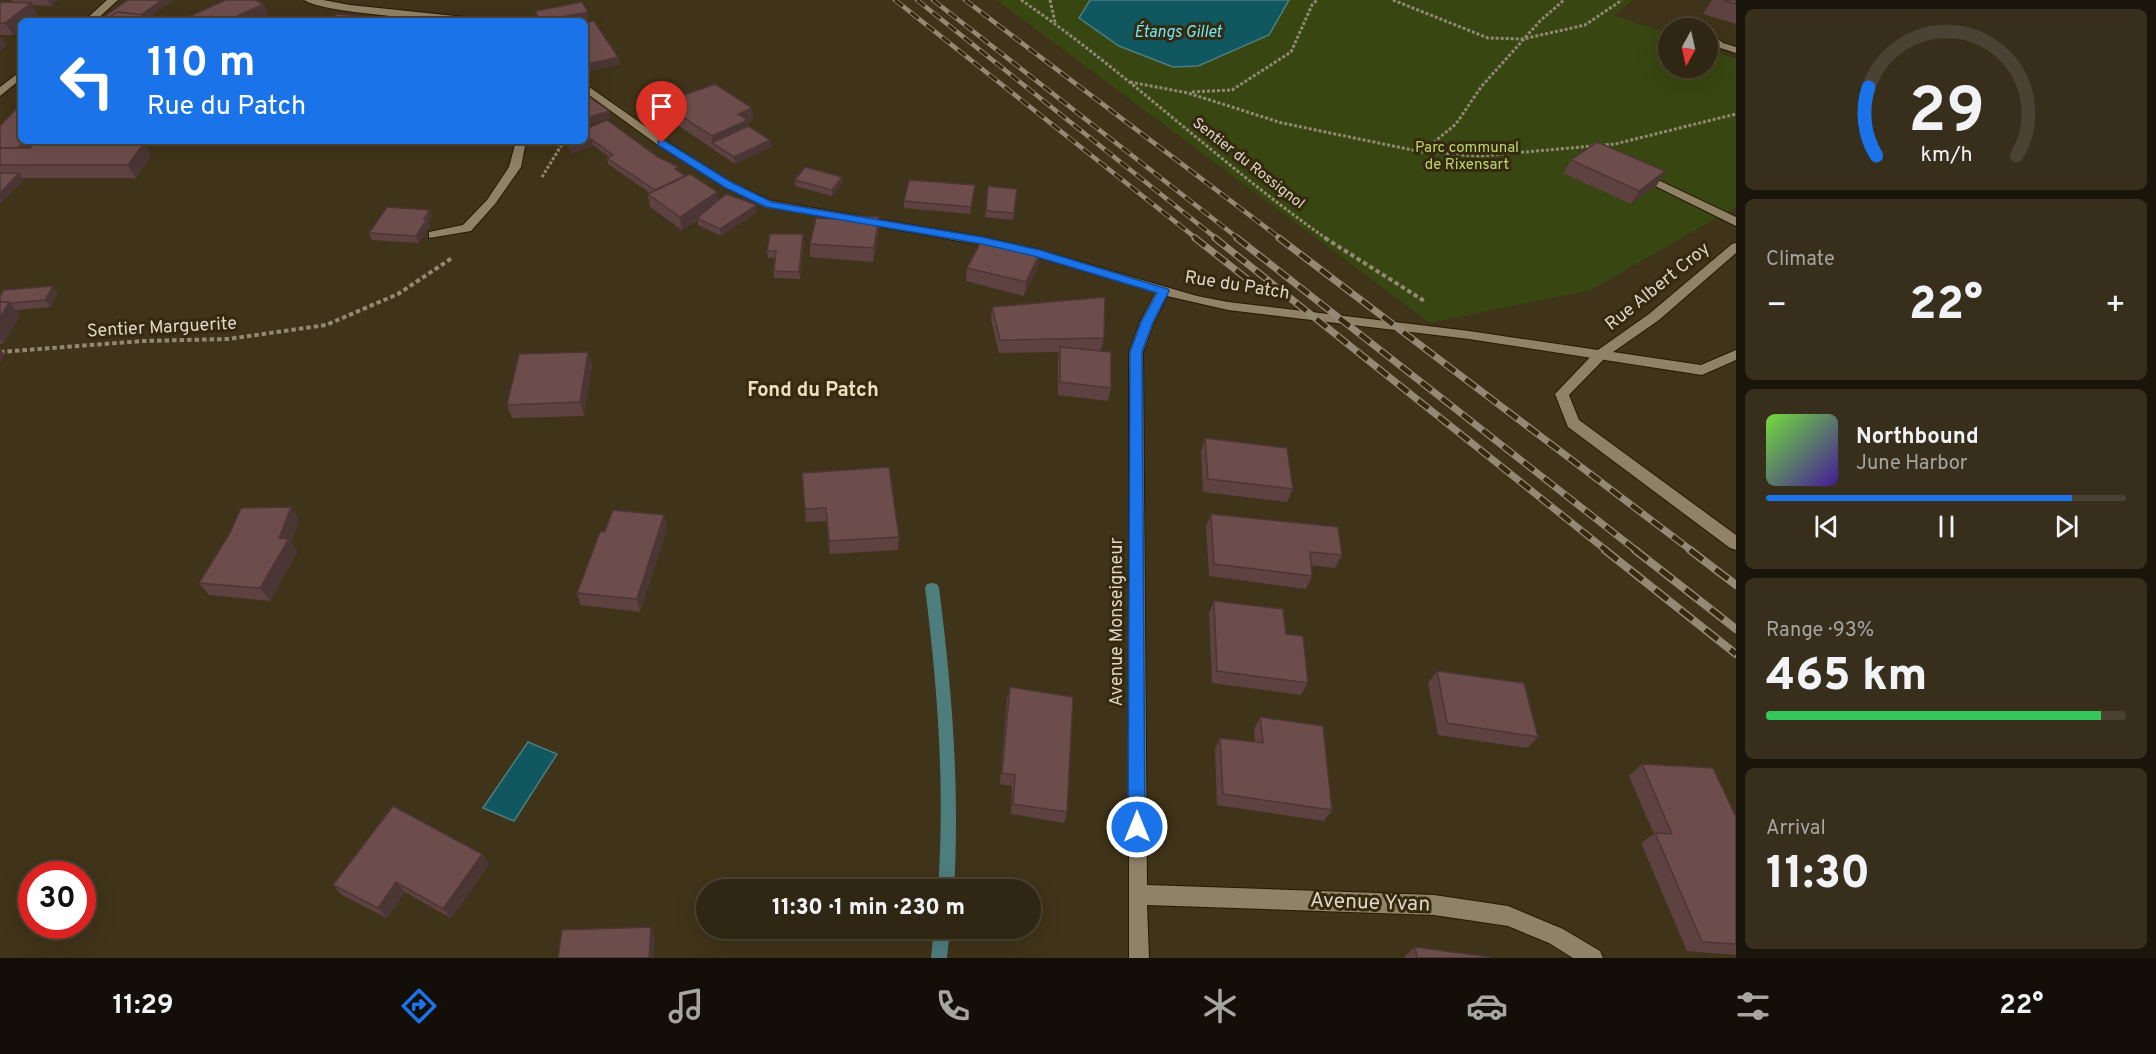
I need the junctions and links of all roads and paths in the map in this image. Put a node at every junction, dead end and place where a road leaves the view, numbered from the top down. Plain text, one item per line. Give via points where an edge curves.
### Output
1 (113, 0) edge
2 (309, 0) edge
3 (1021, 0) edge
4 (1050, 0) edge
5 (1317, 0) edge
6 (1394, 0) edge
7 (1564, 0) edge
8 (1622, 0) edge
9 (92, 18) edge
10 (445, 18) edge
11 (1055, 22) junction
12 (1523, 39) junction
13 (1718, 43) edge
14 (1736, 50) edge
15 (18, 77) edge
16 (1130, 82) junction
17 (588, 89) edge
18 (0, 93) edge
19 (1188, 93) junction
20 (1736, 114) edge
21 (520, 144) edge
22 (1422, 152) junction
23 (1627, 168) edge
24 (1736, 222) edge
25 (433, 235) dead end
26 (1736, 247) edge
27 (1164, 291) junction
28 (326, 325) dead end
29 (1468, 335) junction
30 (0, 352) edge
31 (1601, 354) junction
32 (1736, 355) edge
33 (1736, 544) edge
34 (1137, 895) junction
35 (1139, 958) edge
36 (1593, 958) edge

1 - 9 street
2 - 10 street
3 - 11 path, Sentier du Rossignol
4 - 11 path
5 - 19 path via 1291,52 1232,90
6 - 12 path via 1488,38
7 - 12 path
8 - 12 path via 1585,25
11 - 16 path, Sentier du Rossignol
12 - 22 path via 1481,87 1456,124
13 - 14 street
15 - 18 street
16 - 19 path
16 - 29 path, Sentier du Rossignol via 1239,174 1371,271 1439,309
17 - 27 street, Rue du Patch via 728,185 770,204 993,243
19 - 22 path via 1282,123
20 - 22 path via 1615,144 1480,156
21 - 25 street via 515,167 467,228
23 - 24 street
26 - 31 street, Rue Albert Croy via 1654,317
27 - 29 street, Rue du Patch via 1227,306
27 - 34 street, Avenue Monseigneur via 1136,352
28 - 30 path, Sentier Marguerite via 228,339
29 - 31 street, Rue du Patch
31 - 32 street, Rue du Patch via 1702,370
31 - 33 street, Rue Albert Croy via 1562,393 1573,423
34 - 35 street, Avenue Monseigneur
34 - 36 street, Avenue Yvan via 1434,905 1508,916 1556,936

